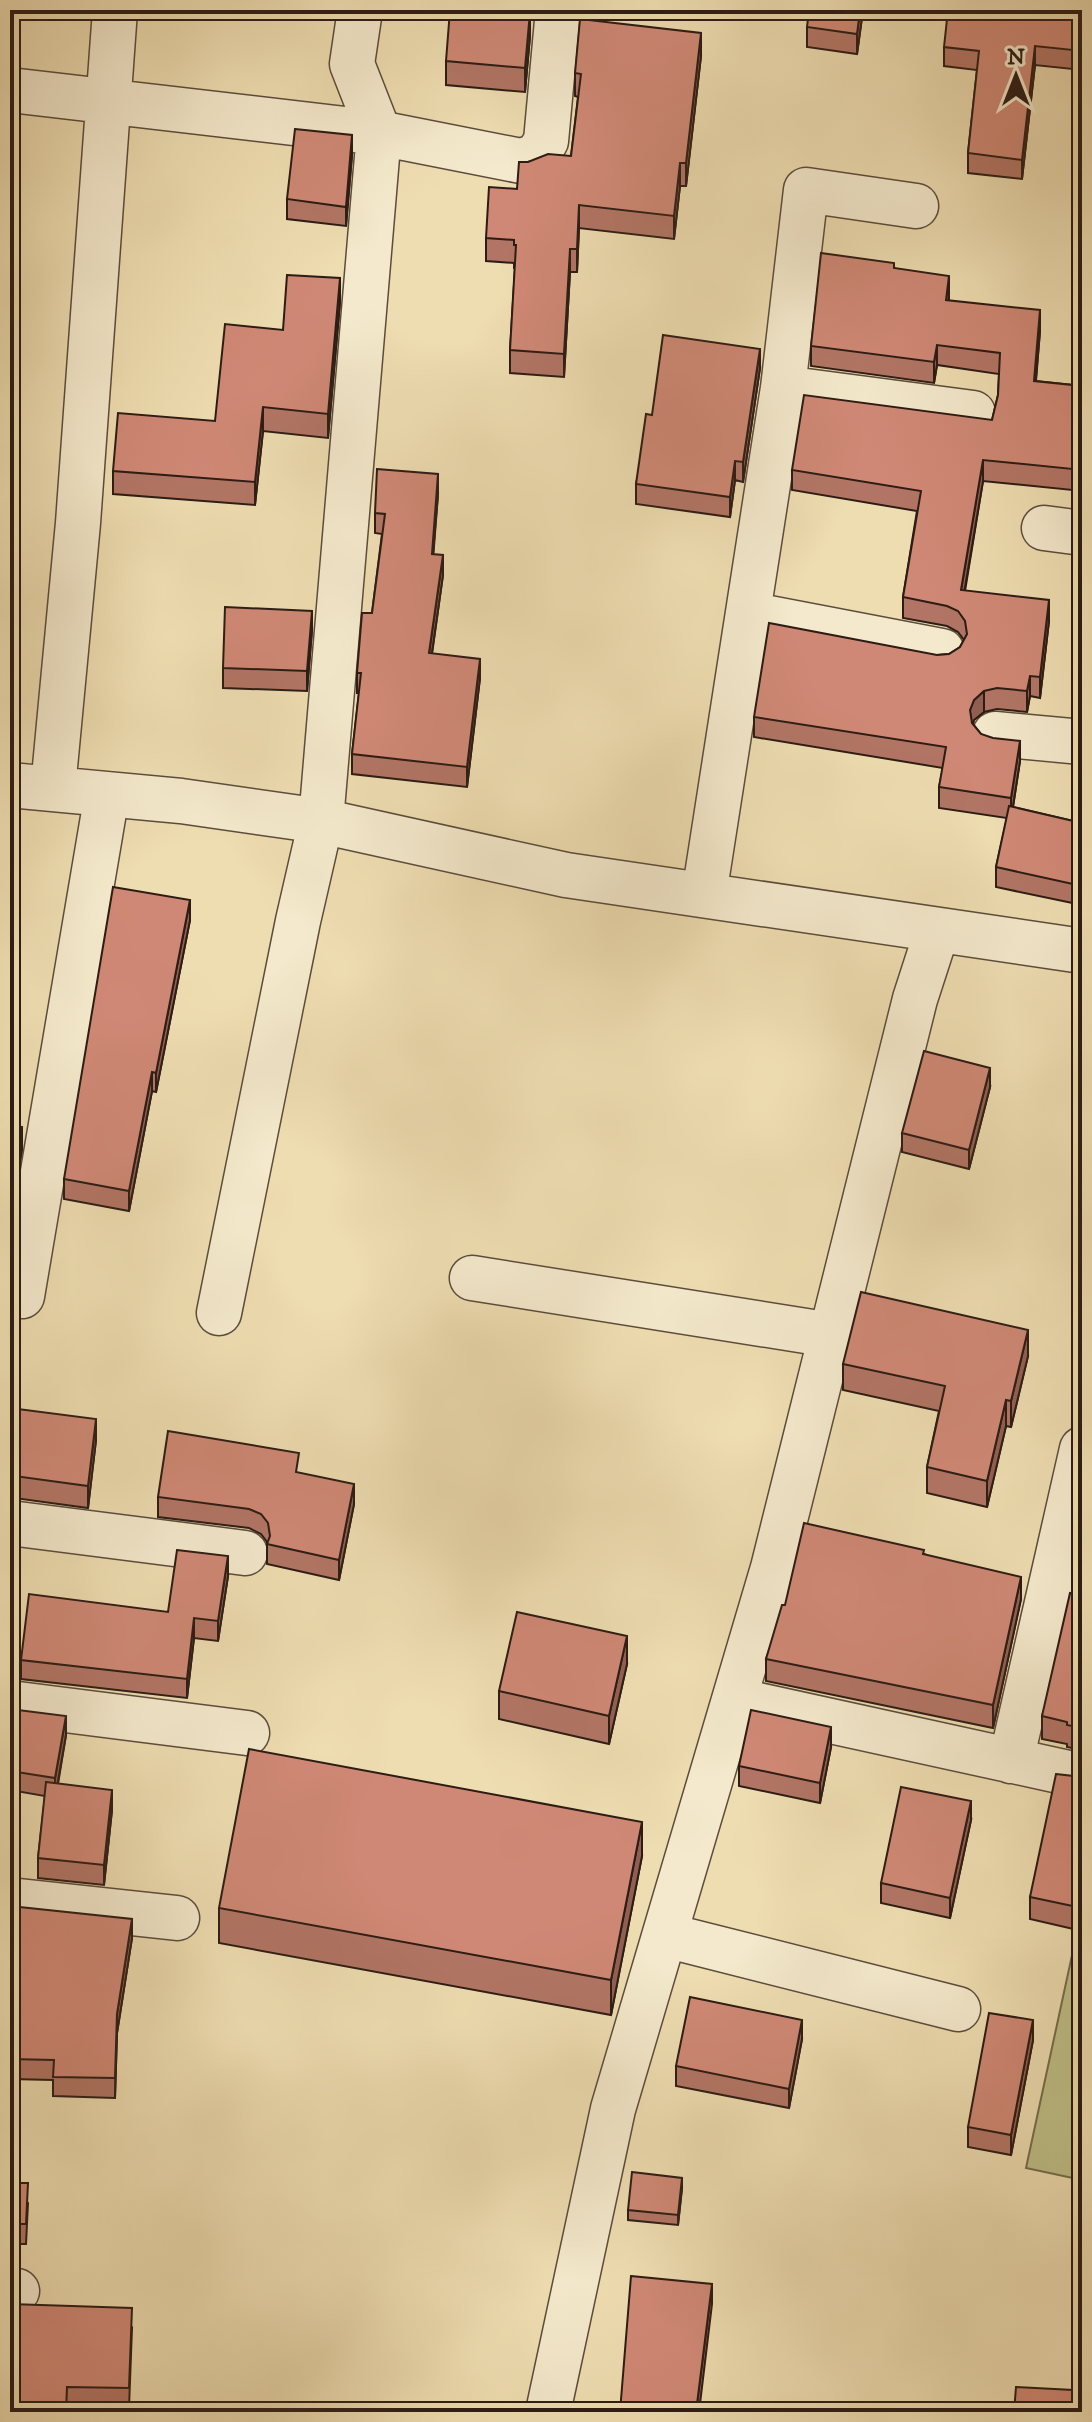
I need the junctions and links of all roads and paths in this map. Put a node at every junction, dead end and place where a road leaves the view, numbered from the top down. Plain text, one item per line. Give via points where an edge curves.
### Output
1 (115, 10) edge
2 (360, 10) edge
3 (558, 10) edge
4 (10, 90) edge
5 (108, 102) junction
6 (379, 133) junction
7 (916, 206) dead end
8 (783, 388) junction
9 (973, 413) dead end
10 (748, 614) junction
11 (942, 651) edge
12 (995, 734) dead end
13 (1082, 742) edge
14 (10, 785) edge
15 (53, 788) junction
16 (107, 794) junction
17 (321, 821) junction
18 (704, 895) junction
19 (937, 931) junction
20 (1082, 951) edge
21 (472, 1278) dead end
22 (22, 1296) dead end
23 (219, 1313) dead end
24 (831, 1335) junction
25 (1082, 1449) edge
26 (10, 1523) edge
27 (245, 1553) dead end
28 (735, 1700) junction
29 (10, 1703) edge
30 (247, 1733) dead end
31 (1011, 1761) junction
32 (1082, 1776) edge
33 (10, 1900) edge
34 (177, 1918) dead end
35 (665, 1935) junction
36 (958, 2009) dead end
37 (548, 2412) edge

1 - 5 street
2 - 6 street via 352,64
3 - 6 street via 546,141 537,156 521,161
4 - 5 street
5 - 6 street
5 - 15 street
6 - 17 street
7 - 8 street via 806,190
8 - 9 street
8 - 10 street
10 - 11 street
10 - 18 street
12 - 13 street
14 - 15 street
15 - 16 street
16 - 17 street
16 - 22 street
17 - 18 street via 566,875
17 - 23 street
18 - 19 street
19 - 20 street
19 - 24 street via 915,999
21 - 24 street
24 - 28 street
25 - 31 street
26 - 27 street
28 - 31 street
28 - 35 street
29 - 30 street
31 - 32 street
33 - 34 street
35 - 36 street
35 - 37 street via 613,2109

